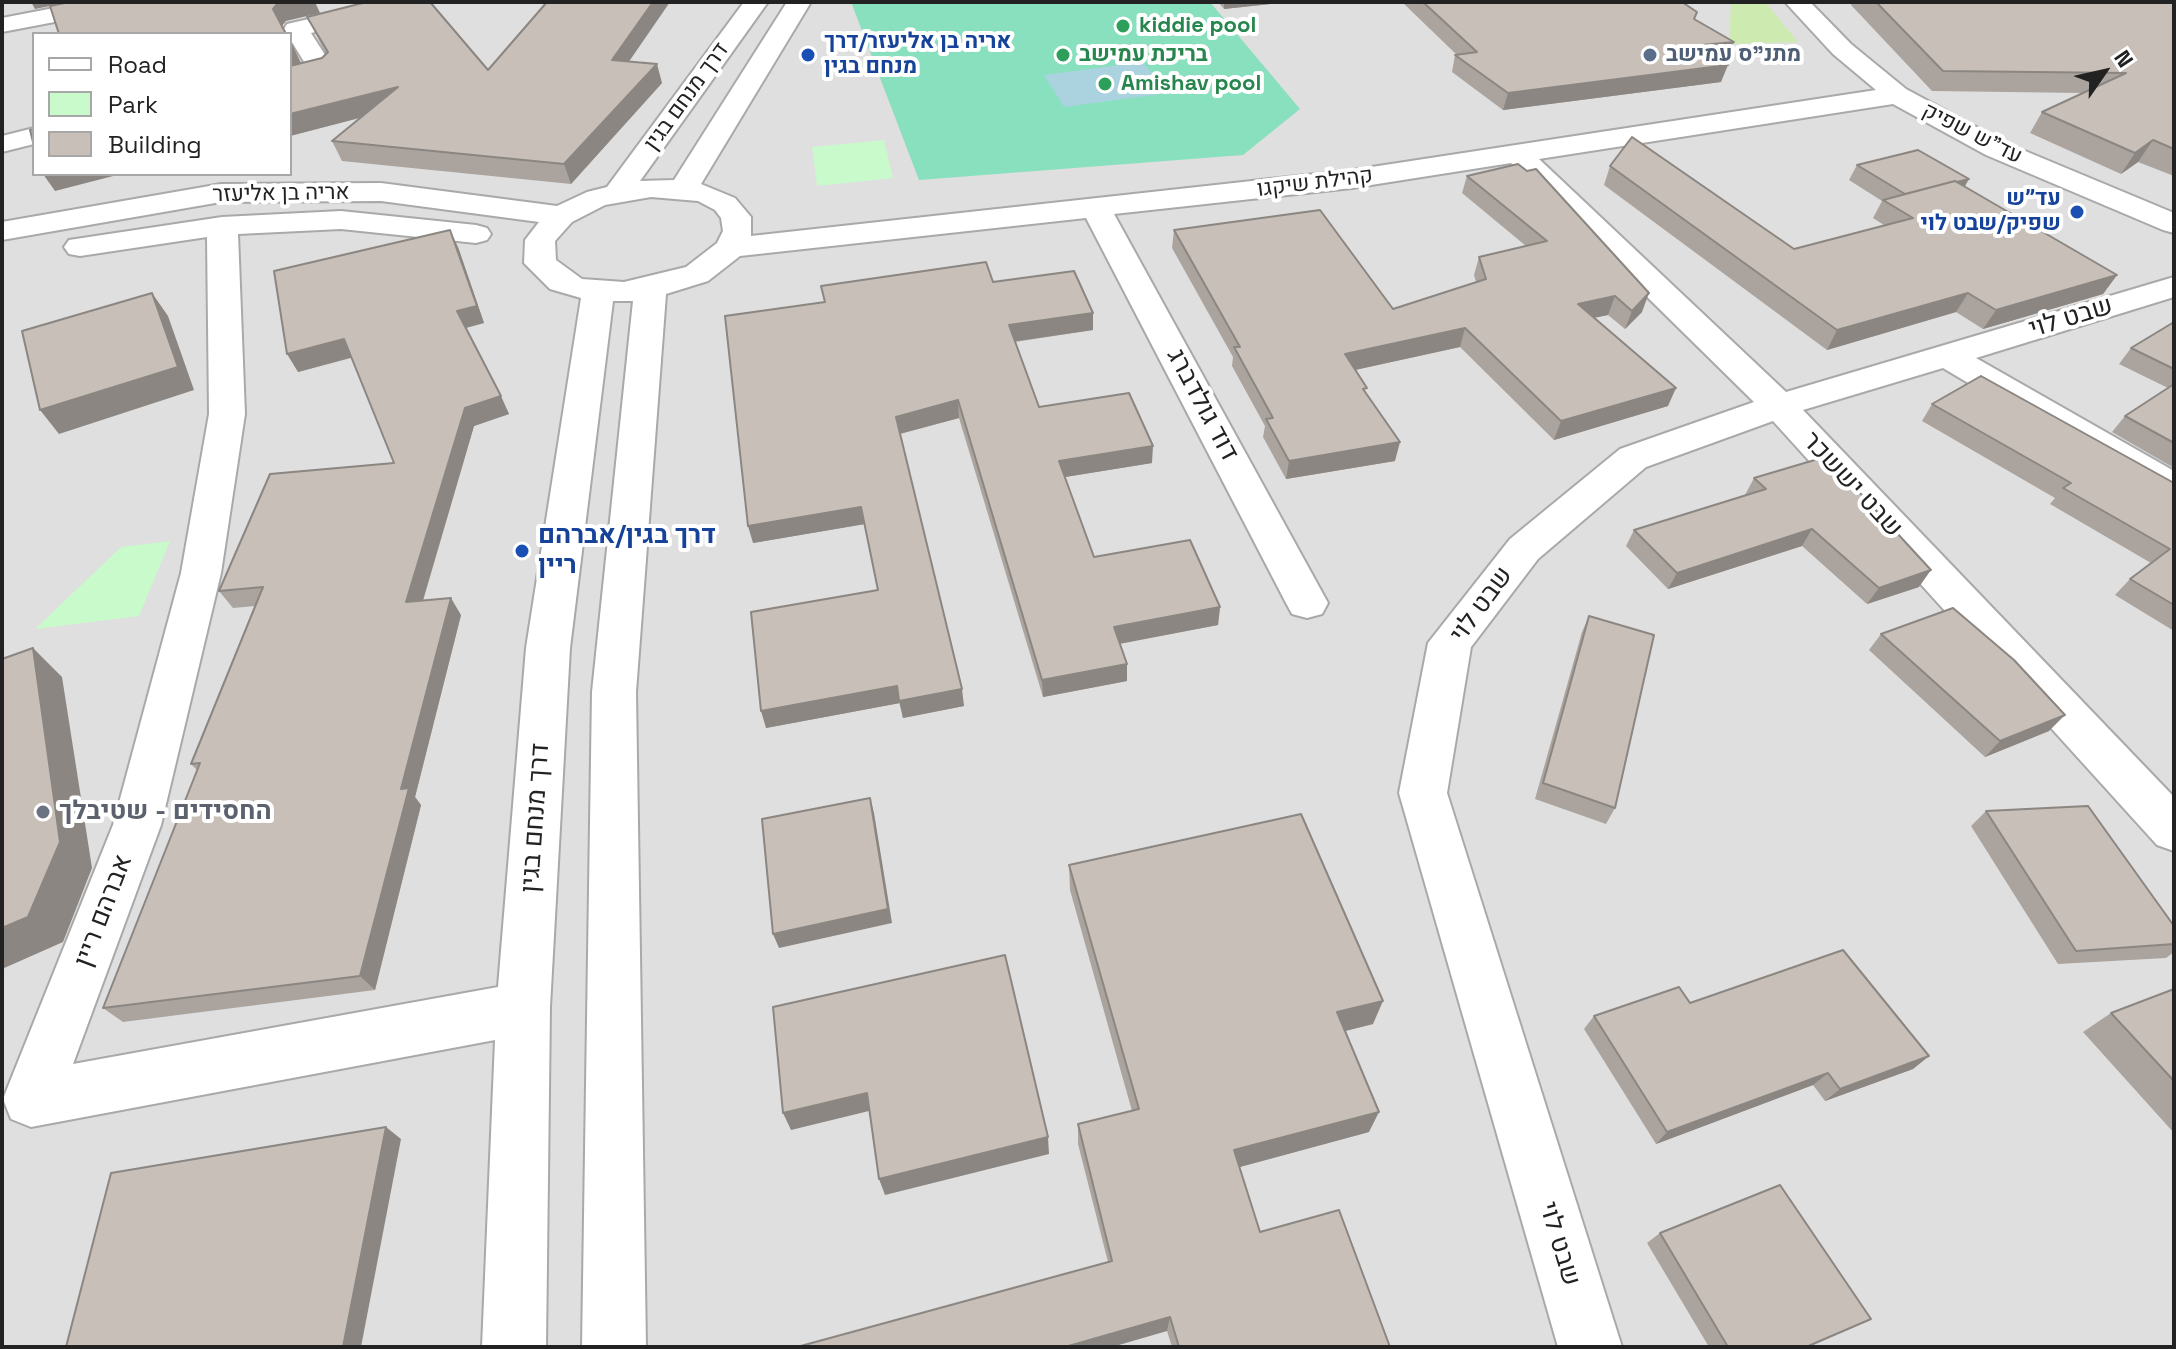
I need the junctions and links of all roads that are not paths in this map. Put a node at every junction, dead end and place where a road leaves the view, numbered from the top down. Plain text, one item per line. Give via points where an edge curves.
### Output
1 (123, 2) edge
2 (380, 2) edge
3 (756, 2) edge
4 (799, 2) edge
5 (1801, 6) edge
6 (1834, 12) dead end
7 (2, 25) edge
8 (292, 76) edge
9 (1897, 95) junction
10 (32, 136) edge
11 (2, 144) edge
12 (1517, 153) junction
13 (683, 189) junction
14 (618, 192) junction
15 (1096, 208) junction
16 (561, 216) junction
17 (2174, 224) edge
18 (222, 226) junction
19 (2, 231) edge
20 (540, 240) junction
21 (731, 248) junction
22 (2, 259) edge
23 (2174, 287) edge
24 (650, 289) junction
25 (598, 291) junction
26 (1948, 356) junction
27 (1779, 406) junction
28 (2174, 488) edge
29 (1307, 603) dead end
30 (2174, 830) edge
31 (523, 1007) junction
32 (514, 1347) edge
33 (614, 1347) edge
34 (1590, 1347) edge

1 - 7 street
2 - 8 street via 385,9 296,29 321,69
3 - 14 street, דרך מנחם בגין
4 - 13 street, דרך מנחם בגין
5 - 6 street
5 - 9 street, עד"ש שפיק
9 - 12 street, קהילת שיקגו
9 - 17 street, עד"ש שפיק via 1996,149
10 - 11 street
12 - 15 street, קהילת שיקגו via 1332,182
12 - 27 street, שבט יששכר
13 - 14 street
13 - 21 street via 707,194 736,217 738,231
14 - 16 street
15 - 21 street, קהילת שיקגו
15 - 29 street, דוד גולדברג
16 - 19 street, אריה בן אליעזר via 381,192 221,193
16 - 20 street
18 - 20 street, אריה בן אליעזר via 341,220
18 - 22 street, אריה בן אליעזר
18 - 31 street, אברהם ריין via 227,414 201,573 137,825 31,1099
20 - 25 street via 540,263 548,273 561,282
21 - 24 street via 697,274
23 - 26 street, שבט לוי
24 - 25 street
24 - 33 street via 614,692
25 - 31 street, דרך מנחם בגין via 548,648
26 - 27 street, שבט לוי
26 - 28 street
27 - 30 street, שבט יששכר
27 - 34 street, שבט לוי via 1633,458 1524,549 1450,643 1423,793
31 - 32 street, דרך מנחם בגין

